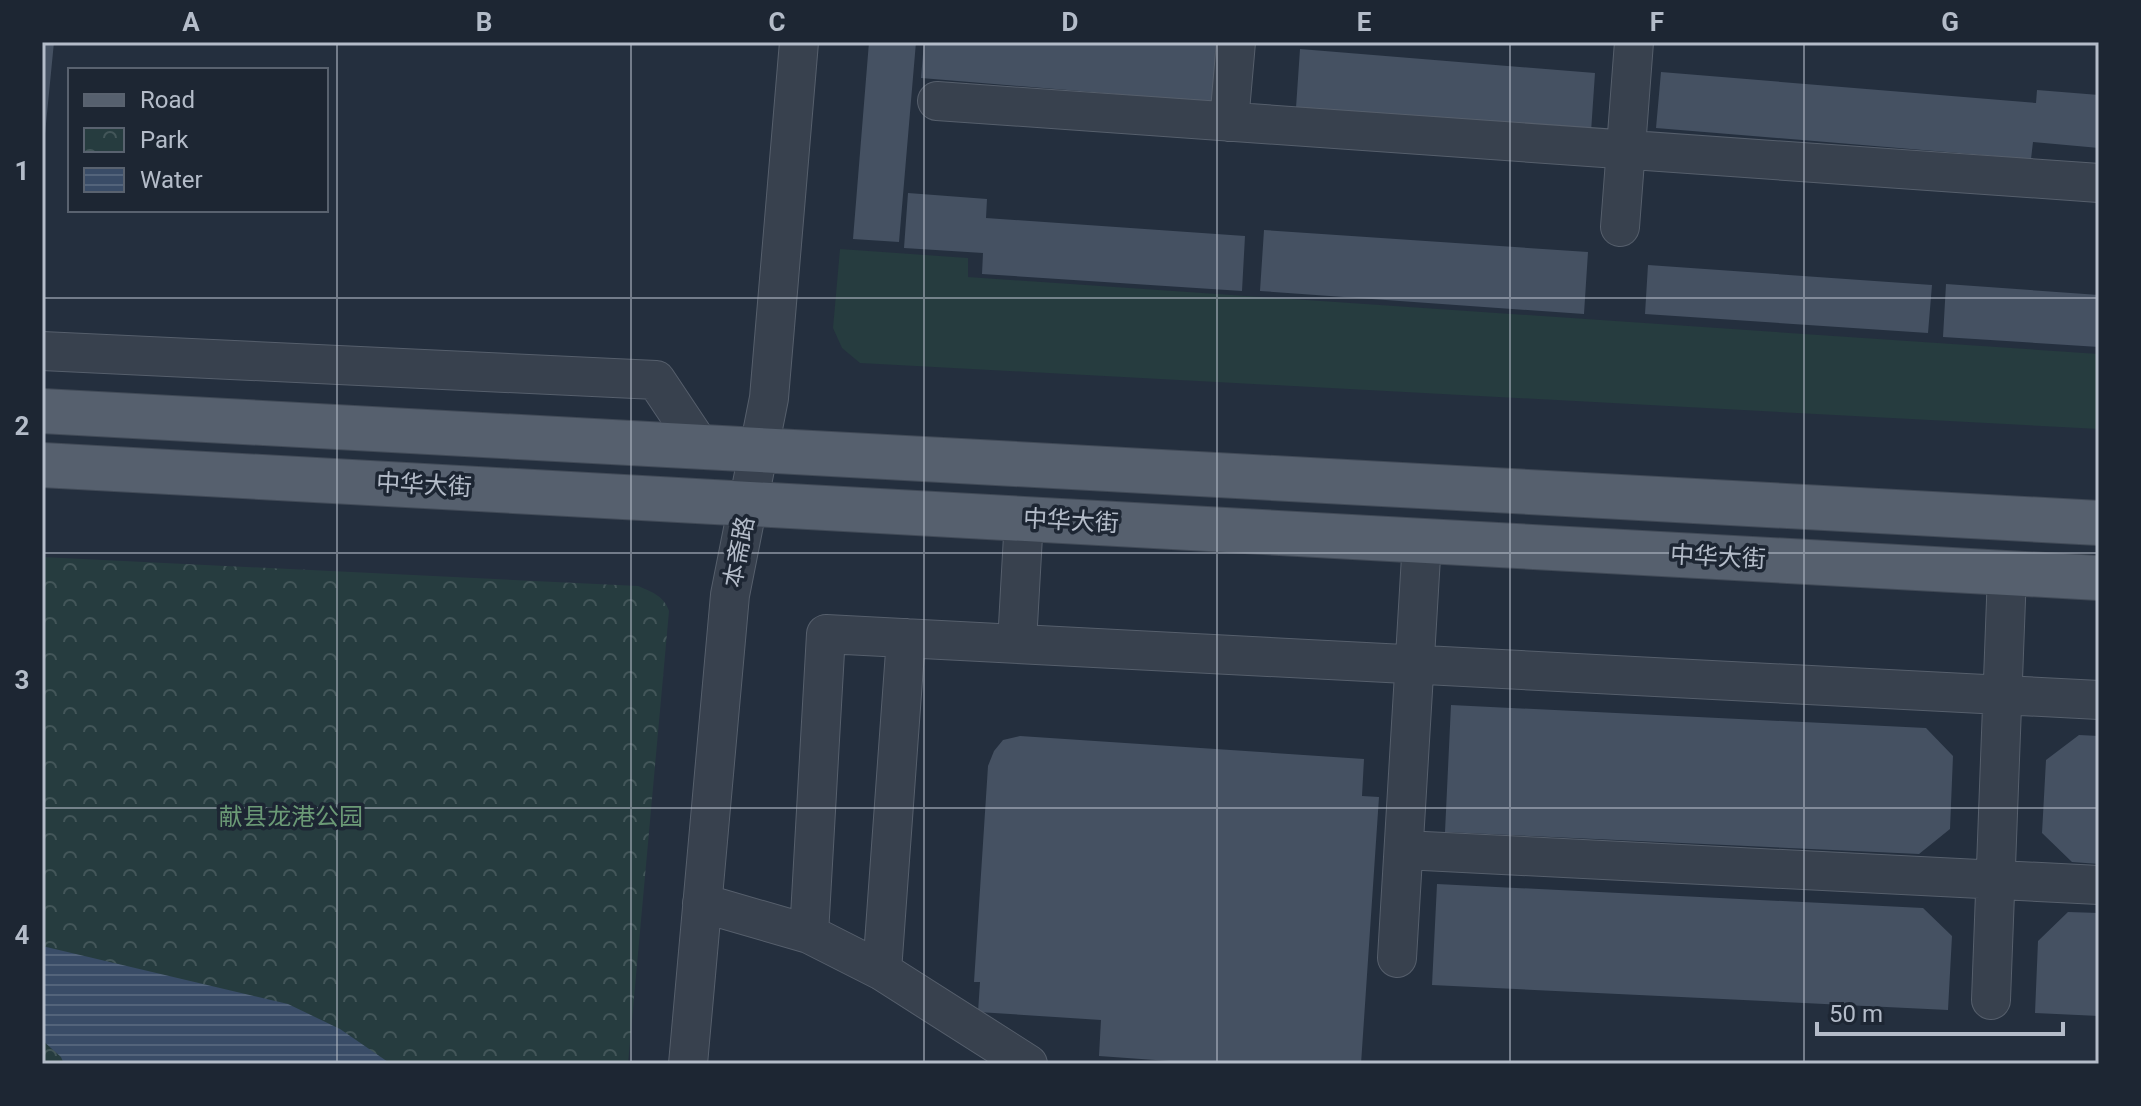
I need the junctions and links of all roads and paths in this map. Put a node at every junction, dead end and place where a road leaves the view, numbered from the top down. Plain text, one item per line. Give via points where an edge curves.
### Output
1 (799, 42) edge
2 (1236, 42) edge
3 (1634, 42) edge
4 (937, 101) dead end
5 (1229, 122) junction
6 (1626, 150) junction
7 (2099, 183) edge
8 (1620, 227) dead end
9 (42, 351) edge
10 (42, 411) edge
11 (700, 446) junction
12 (759, 449) junction
13 (42, 465) edge
14 (748, 503) junction
15 (1024, 518) junction
16 (2099, 523) edge
17 (1422, 540) junction
18 (2007, 573) junction
19 (2099, 578) edge
20 (906, 638) junction
21 (1017, 643) junction
22 (1415, 664) junction
23 (2002, 695) junction
24 (2099, 700) edge
25 (1404, 850) junction
26 (1996, 880) junction
27 (2099, 885) edge
28 (702, 903) junction
29 (809, 934) junction
30 (1397, 958) dead end
31 (882, 971) junction
32 (1991, 1000) dead end
33 (688, 1064) edge
34 (1028, 1064) edge

1 - 12 street, 本斋路 via 769,398
2 - 5 street
3 - 6 street
4 - 5 street
5 - 6 street
6 - 7 street
6 - 8 street
9 - 11 street via 656,380
10 - 11 main road
11 - 12 main road
12 - 14 street, 本斋路
12 - 16 main road
13 - 14 main road, 中华大街
14 - 15 main road, 中华大街
14 - 28 street, 本斋路 via 730,595
15 - 17 main road, 中华大街
15 - 21 street
17 - 18 main road, 中华大街
17 - 22 street
18 - 19 main road, 中华大街
18 - 23 street
20 - 21 street
20 - 29 street via 826,634
20 - 31 street
21 - 22 street
22 - 23 street
22 - 25 street
23 - 24 street
23 - 26 street
25 - 26 street
25 - 30 street
26 - 27 street
26 - 32 street
28 - 29 street
28 - 33 street, 本斋路
29 - 31 street
31 - 34 street

